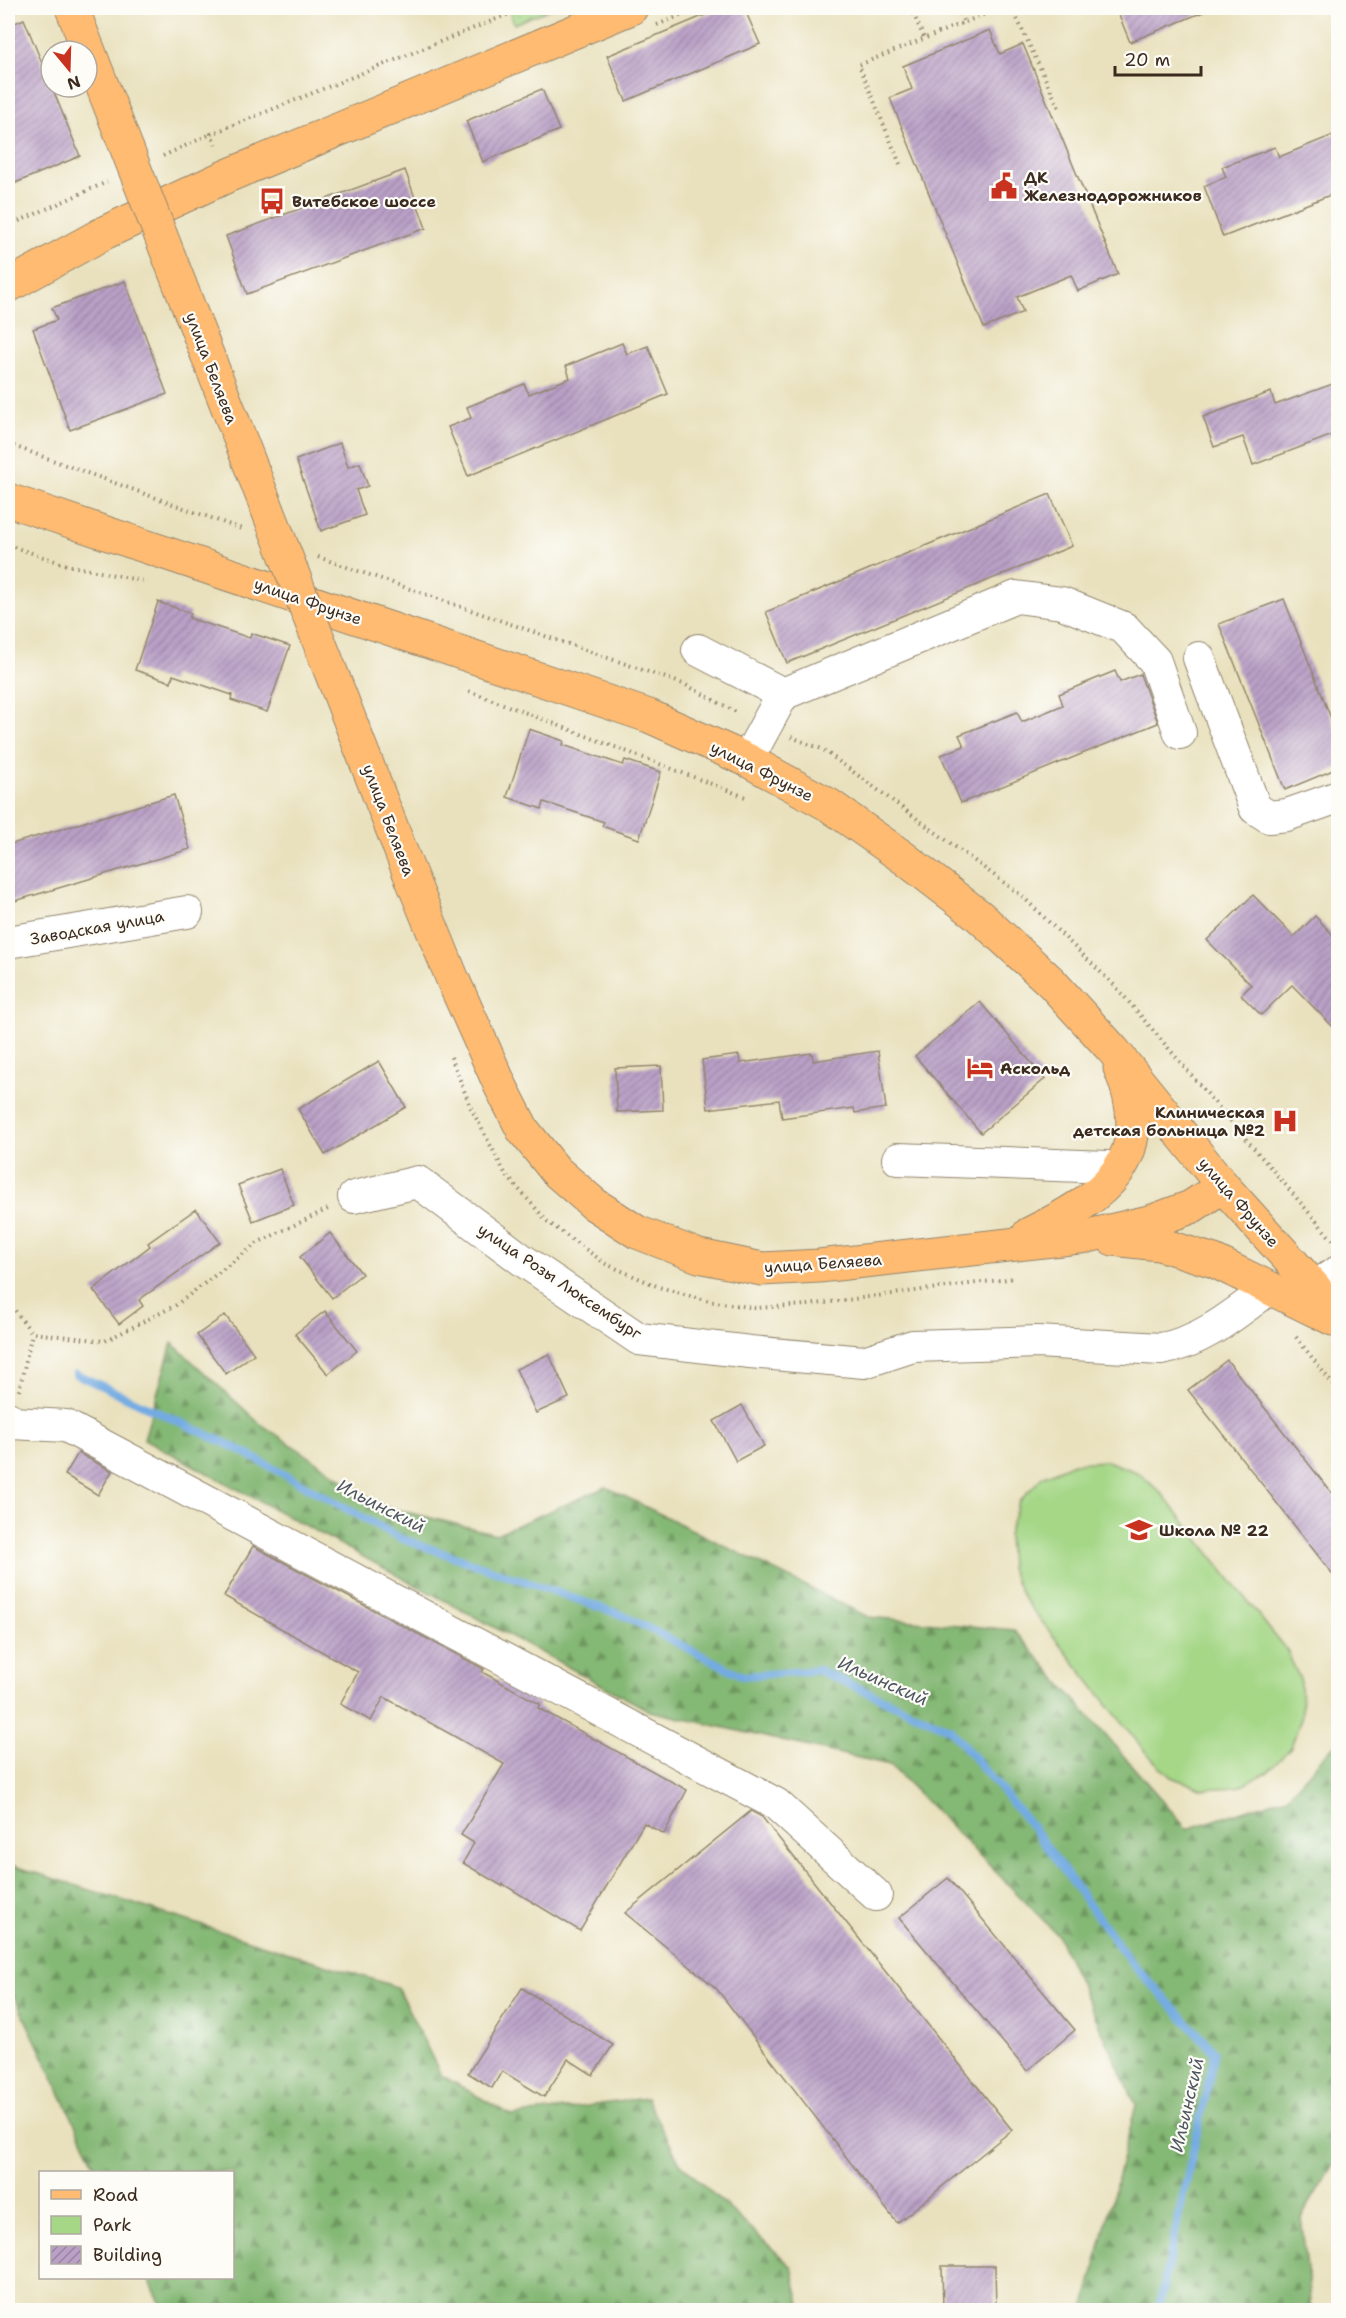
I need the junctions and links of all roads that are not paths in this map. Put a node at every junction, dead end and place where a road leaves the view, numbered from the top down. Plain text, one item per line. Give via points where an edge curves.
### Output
1 (72, 8) edge
2 (631, 8) edge
3 (8, 286) edge
4 (8, 500) edge
5 (698, 651) dead end
6 (1200, 658) dead end
7 (783, 694) junction
8 (1180, 733) dead end
9 (747, 760) junction
10 (1338, 796) edge
11 (187, 912) dead end
12 (8, 942) edge
13 (1113, 1050) junction
14 (898, 1160) dead end
15 (1115, 1175) junction
16 (1223, 1186) junction
17 (354, 1197) road end
18 (1088, 1236) junction
19 (1011, 1243) junction
20 (1326, 1280) edge
21 (1270, 1288) junction
22 (1338, 1321) edge
23 (10, 1420) edge
24 (876, 1895) dead end

1 - 19 main road, улица Беляева, bridge via 409,872 523,1130 594,1204 637,1232 699,1256 762,1269
2 - 3 main road via 226,176 106,232
4 - 9 main road, улица Фрунзе via 649,716
5 - 7 street
6 - 10 street via 1255,808 1269,817 1287,815
7 - 8 street via 1016,597 1062,603 1124,628 1155,662
7 - 9 street
9 - 13 main road, улица Фрунзе via 829,805 978,915 1051,982
11 - 12 street, Заводская улица
13 - 15 main road via 1134,1114 1133,1137
13 - 16 main road, улица Фрунзе
14 - 15 street via 1108,1167
15 - 19 main road via 1095,1196 1070,1213
16 - 18 main road via 1191,1208
16 - 20 main road, улица Фрунзе
17 - 21 street, улица Розы Люксембург via 418,1182 521,1259 639,1339 750,1352 864,1362 913,1346 1037,1342 1161,1349 1180,1346 1201,1336
18 - 19 main road, улица Беляева
18 - 21 main road via 1159,1244 1214,1261
20 - 22 main road, улица Фрунзе
21 - 22 main road
23 - 24 street via 66,1426 776,1804

